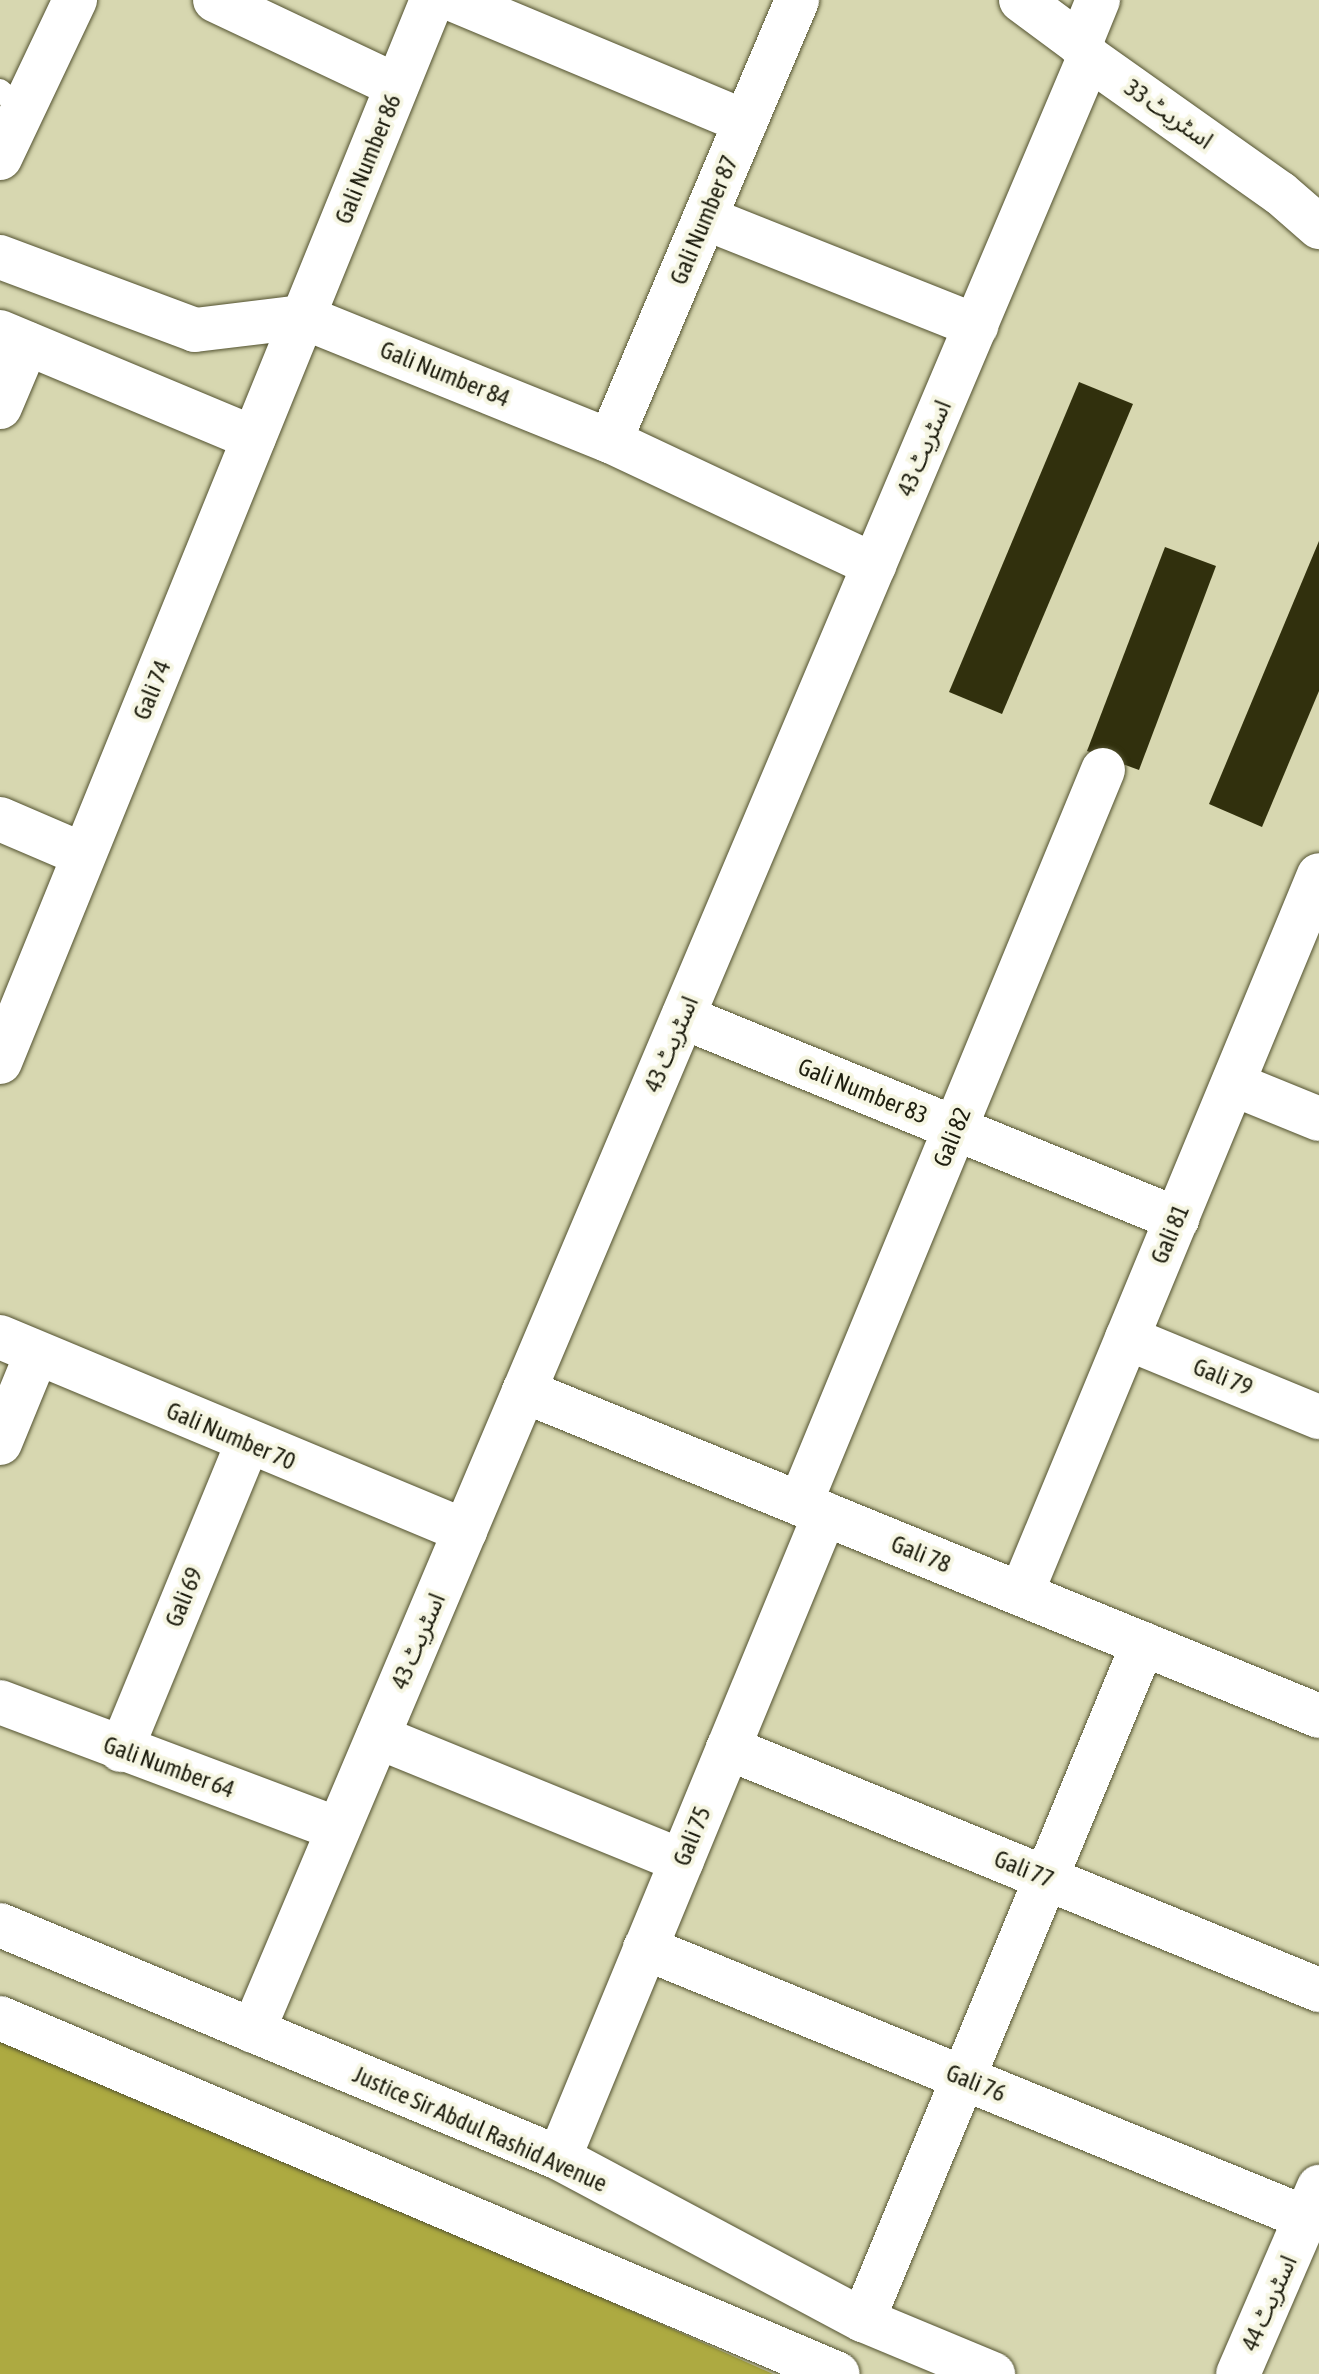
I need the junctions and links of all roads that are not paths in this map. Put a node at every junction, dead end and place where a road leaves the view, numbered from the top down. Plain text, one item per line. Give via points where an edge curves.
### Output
1 (75, 0) edge
2 (215, 0) edge
3 (432, 0) edge
4 (454, 0) edge
5 (797, 0) edge
6 (1021, 0) edge
7 (1098, 0) edge
8 (1084, 51) junction
9 (397, 86) junction
10 (12, 100) edge
11 (745, 122) junction
12 (0, 158) edge
13 (1316, 216) edge
14 (705, 218) junction
15 (0, 257) edge
16 (303, 317) junction
17 (976, 326) junction
18 (14, 338) edge
19 (0, 407) edge
20 (254, 438) junction
21 (610, 441) junction
22 (874, 565) junction
23 (1103, 770) dead end
24 (0, 819) edge
25 (84, 855) junction
26 (1319, 875) edge
27 (683, 1017) junction
28 (0, 1062) edge
29 (1233, 1084) junction
30 (1319, 1119) edge
31 (955, 1128) junction
32 (1177, 1219) junction
33 (1127, 1338) junction
34 (18, 1345) edge
35 (524, 1391) junction
36 (1319, 1417) edge
37 (0, 1443) edge
38 (247, 1444) junction
39 (813, 1509) junction
40 (465, 1531) junction
41 (1021, 1594) junction
42 (1143, 1644) junction
43 (0, 1702) edge
44 (1319, 1716) edge
45 (378, 1737) junction
46 (728, 1748) junction
47 (121, 1750) junction
48 (338, 1829) junction
49 (682, 1861) junction
50 (1046, 1878) junction
51 (0, 1925) edge
52 (645, 1948) junction
53 (1319, 1990) edge
54 (0, 2018) edge
55 (253, 2031) junction
56 (963, 2078) junction
57 (559, 2158) junction
58 (1312, 2203) edge
59 (863, 2320) junction
60 (838, 2374) edge
61 (993, 2374) edge
62 (1238, 2374) edge

1 - 10 street
2 - 9 street
3 - 9 street, Gali Number 86
4 - 11 street
5 - 11 street, Gali Number 87
6 - 8 street, اسٹریٹ 33
7 - 8 street, اسٹریٹ 43
8 - 13 street, اسٹریٹ 33
8 - 17 street, اسٹریٹ 43
9 - 16 street, Gali Number 86
10 - 12 street
11 - 14 street, Gali Number 87
14 - 17 street
14 - 21 street, Gali Number 87
15 - 16 street, Gali Number 84 via 195,330
16 - 20 street, Gali 74
16 - 21 street, Gali Number 84
17 - 22 street, اسٹریٹ 43
18 - 19 street
18 - 20 street
20 - 25 street, Gali 74
21 - 22 street, Gali Number 84
22 - 27 street, اسٹریٹ 43
23 - 31 street, Gali 82
24 - 25 street
25 - 28 street, Gali 74
26 - 29 street, Gali 81
27 - 31 street, Gali Number 83
27 - 35 street, اسٹریٹ 43
29 - 30 street
29 - 32 street, Gali 81
31 - 32 street, Gali Number 83
31 - 39 street, Gali 82
32 - 33 street, Gali 81
33 - 36 street, Gali 79
33 - 41 street, Gali 81
34 - 37 street
34 - 38 street, Gali Number 70
35 - 39 street, Gali 78
35 - 40 street, اسٹریٹ 43
38 - 40 street, Gali Number 70
38 - 47 street, Gali 69
39 - 41 street, Gali 78
39 - 46 street, Gali 75
40 - 45 street, اسٹریٹ 43
41 - 42 street, Gali 78
42 - 44 street, Gali 78
42 - 50 street
43 - 47 street, Gali Number 64
45 - 48 street, اسٹریٹ 43
45 - 49 street
46 - 49 street, Gali 75
46 - 50 street, Gali 77
47 - 48 street, Gali Number 64
48 - 55 street, اسٹریٹ 43
49 - 52 street, Gali 75
50 - 53 street, Gali 77
50 - 56 street
51 - 55 street, Justice Sir Abdul Rashid Avenue
52 - 56 street, Gali 76
52 - 57 street, Gali 75
54 - 60 street
55 - 57 street, Justice Sir Abdul Rashid Avenue
56 - 58 street, Gali 76
56 - 59 street
57 - 59 street, Justice Sir Abdul Rashid Avenue
58 - 62 street, اسٹریٹ 44
59 - 61 street, Justice Sir Abdul Rashid Avenue

